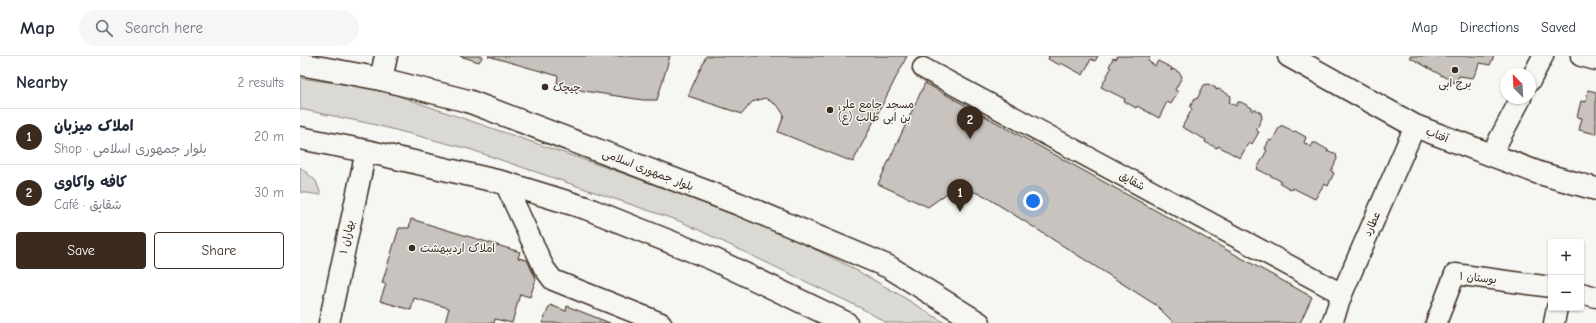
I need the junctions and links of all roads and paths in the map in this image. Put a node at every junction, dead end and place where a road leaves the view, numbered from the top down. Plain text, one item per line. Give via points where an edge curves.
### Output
1 (386, 56) edge
2 (1289, 56) edge
3 (1543, 56) edge
4 (1581, 56) edge
5 (1596, 60) edge
6 (300, 64) edge
7 (923, 68) dead end
8 (1536, 69) edge
9 (381, 79) junction
10 (1518, 104) edge
11 (1415, 126) junction
12 (300, 138) edge
13 (366, 151) junction
14 (1491, 155) junction
15 (505, 184) junction
16 (1596, 189) edge
17 (1548, 287) edge
18 (1342, 294) junction
19 (1584, 294) edge
20 (1596, 297) edge
21 (1556, 311) edge
22 (329, 323) edge
23 (661, 323) edge
24 (846, 323) edge
25 (979, 323) edge
26 (1332, 323) edge
27 (1436, 323) edge
28 (1554, 323) edge

1 - 9 main road
2 - 11 main road, آفتاب
3 - 8 street
4 - 5 street
6 - 9 main road, بلوار جمهوری اسلامی
7 - 18 street, شقایق
9 - 25 main road, بلوار جمهوری اسلامی via 468,101 739,204 888,267
10 - 14 street
11 - 14 main road, آفتاب
11 - 18 street, عطارد
12 - 13 main road
13 - 15 main road
13 - 22 street, بهاران ۱
14 - 16 main road, آفتاب via 1539,173
15 - 23 street via 544,268 553,280
15 - 24 main road via 586,208 713,259
17 - 27 street, بوستان ۱ via 1455,274
18 - 26 street, عطارد
19 - 20 street
21 - 28 street

